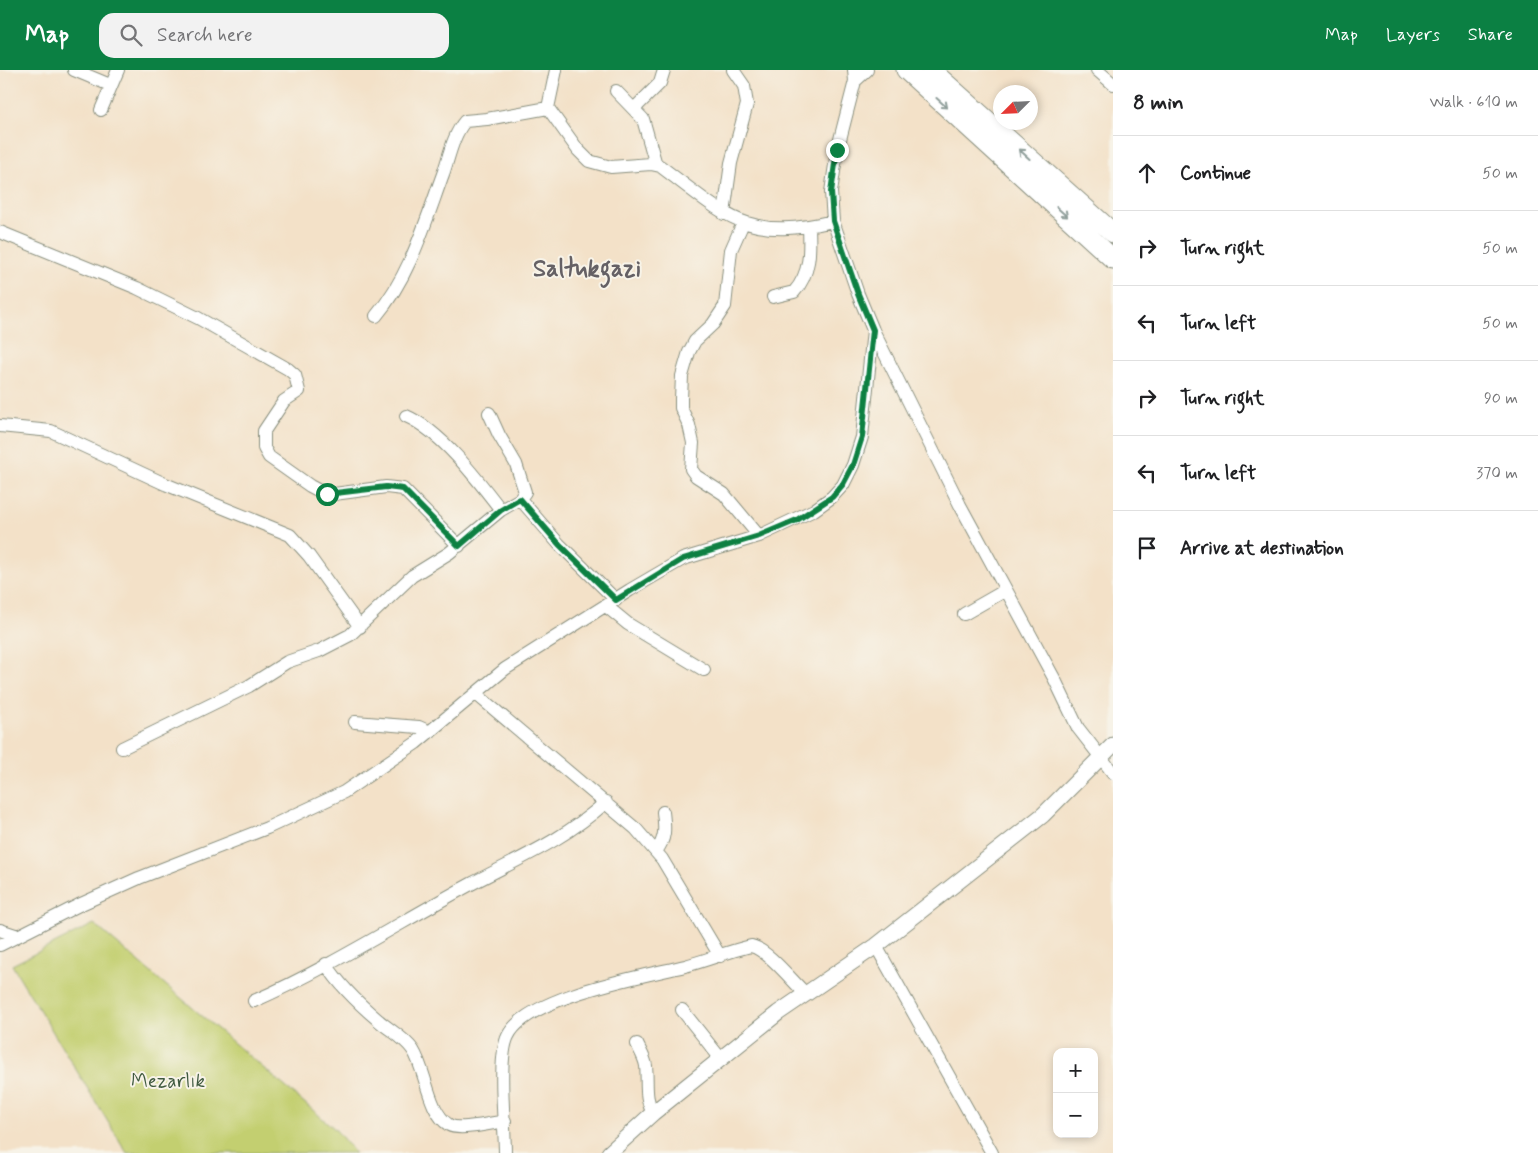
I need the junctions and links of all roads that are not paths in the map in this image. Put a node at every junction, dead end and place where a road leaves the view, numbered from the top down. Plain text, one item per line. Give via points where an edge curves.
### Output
1 (74, 70) edge
2 (118, 70) edge
3 (556, 70) edge
4 (664, 70) edge
5 (733, 70) edge
6 (867, 70) edge
7 (906, 70) edge
8 (931, 70) edge
9 (1098, 70) edge
10 (855, 75) edge
11 (1113, 84) edge
12 (110, 85) junction
13 (616, 91) dead end
14 (548, 108) junction
15 (634, 109) junction
16 (101, 110) dead end
17 (656, 165) junction
18 (724, 214) junction
19 (833, 221) junction
20 (743, 223) junction
21 (809, 227) junction
22 (0, 232) edge
23 (1113, 233) edge
24 (1113, 259) edge
25 (773, 297) dead end
26 (376, 316) dead end
27 (873, 330) junction
28 (490, 413) dead end
29 (406, 416) dead end
30 (0, 426) edge
31 (520, 499) junction
32 (501, 510) junction
33 (759, 536) junction
34 (459, 546) junction
35 (1006, 590) junction
36 (611, 603) junction
37 (964, 614) dead end
38 (360, 627) junction
39 (704, 670) dead end
40 (476, 694) junction
41 (355, 722) dead end
42 (430, 732) junction
43 (1113, 745) edge
44 (122, 748) dead end
45 (1101, 759) junction
46 (1113, 773) edge
47 (606, 802) junction
48 (663, 812) dead end
49 (656, 852) junction
50 (0, 930) edge
51 (18, 936) junction
52 (0, 945) edge
53 (876, 946) junction
54 (720, 956) junction
55 (326, 964) junction
56 (805, 993) junction
57 (254, 1001) dead end
58 (682, 1010) dead end
59 (637, 1044) dead end
60 (721, 1059) junction
61 (653, 1113) junction
62 (505, 1121) junction
63 (505, 1153) edge
64 (609, 1153) edge
65 (992, 1153) edge

1 - 12 street
2 - 12 street
3 - 14 street
4 - 15 street via 660,83
5 - 18 street via 744,86 747,104 731,163
6 - 10 street
7 -> 24 main road
23 -> 8 main road
9 - 11 street
10 - 19 street via 837,150 831,192
12 - 16 street
13 - 15 street
14 - 17 street via 589,160 610,167
14 - 26 street via 465,121 413,254 395,290
15 - 17 street via 643,119
17 - 18 street
18 - 20 street
19 - 21 street
19 - 27 street
20 - 21 street via 778,229
20 - 33 street via 731,250 725,306 689,352 682,376 681,408 692,435 691,468 696,476 724,494
21 - 25 street via 810,250 804,277 794,292
22 - 34 street via 137,288 288,369 295,375 300,392 284,401 264,431 264,448 269,457 327,494 386,487 403,489
27 - 33 street via 862,437 843,484 814,510
27 - 35 street
28 - 31 street via 522,477 525,492
29 - 32 street via 428,430 464,464
30 - 38 street via 52,431 165,484 279,529 299,544
31 - 32 street
31 - 36 street
32 - 34 street
33 - 36 street via 683,559
34 - 38 street via 402,585
35 - 37 street
35 - 45 street via 1078,728
36 - 39 street via 628,624
36 - 40 street via 505,669
38 - 44 street via 328,647 287,662 249,686
40 - 42 street
40 - 47 street
41 - 42 street via 419,727
42 - 51 street via 344,792 267,828 79,904
43 - 45 street
45 - 46 street
45 - 53 street via 1043,815
47 - 49 street via 636,828
47 - 55 street via 539,850
48 - 49 street via 664,838
49 - 54 street
50 - 51 street
51 - 52 street
53 - 56 street
53 - 65 street
54 - 56 street via 757,947
54 - 62 street via 606,985 525,1016 512,1029 504,1047
55 - 57 street via 298,982
55 - 62 street via 362,1007 411,1047 443,1120 450,1126 459,1127
56 - 60 street
58 - 60 street
59 - 61 street via 645,1061 647,1103
60 - 61 street
61 - 64 street
62 - 63 street

